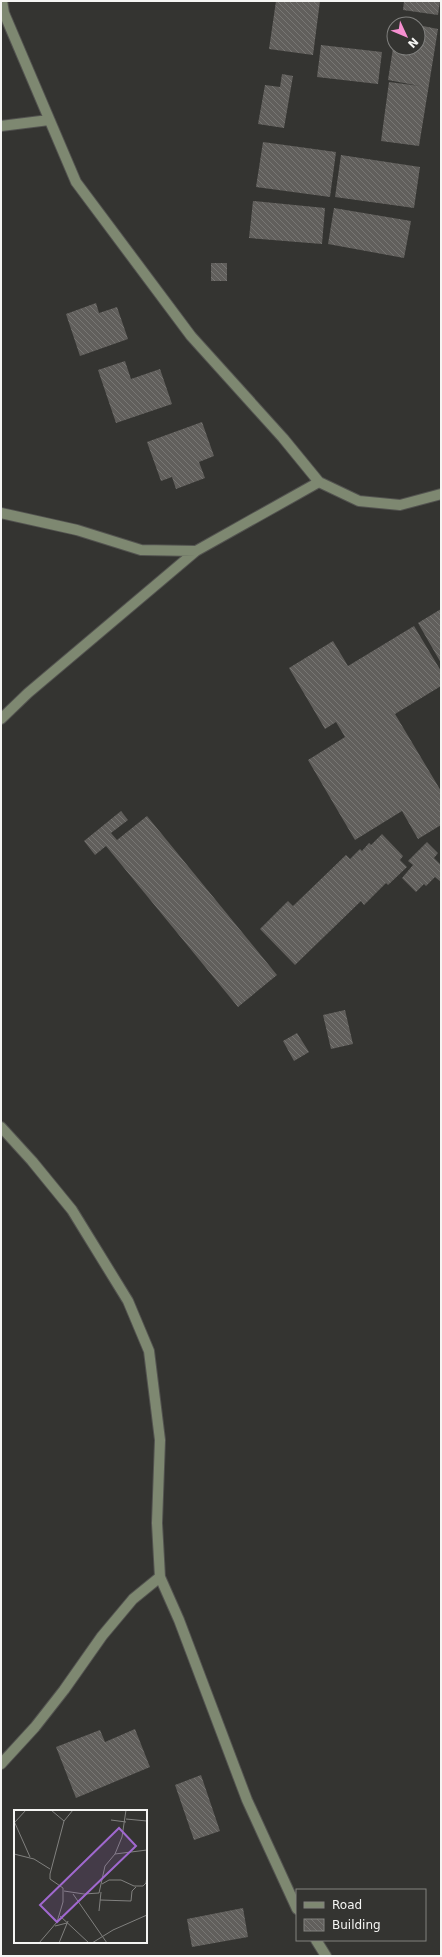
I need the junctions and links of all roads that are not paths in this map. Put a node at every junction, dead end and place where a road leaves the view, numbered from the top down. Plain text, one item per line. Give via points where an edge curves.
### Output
1 (2, 1) edge
2 (49, 120) junction
3 (1, 126) edge
4 (319, 482) junction
5 (441, 494) edge
6 (1, 513) edge
7 (196, 551) junction
8 (1, 719) edge
9 (1, 1128) edge
10 (160, 1577) junction
11 (1, 1764) edge
12 (296, 1907) edge
13 (317, 1941) edge
14 (326, 1956) edge

1 - 2 street via 4,13
2 - 3 street
2 - 4 street via 76,182 191,336
4 - 5 street via 359,501 400,505
4 - 7 street
6 - 7 street via 77,530 141,550
7 - 8 street via 28,693
9 - 10 street via 32,1160 72,1210 128,1301 149,1352 160,1440
10 - 11 street via 133,1599 102,1636 40,1721
10 - 12 street via 247,1800
13 - 14 street

